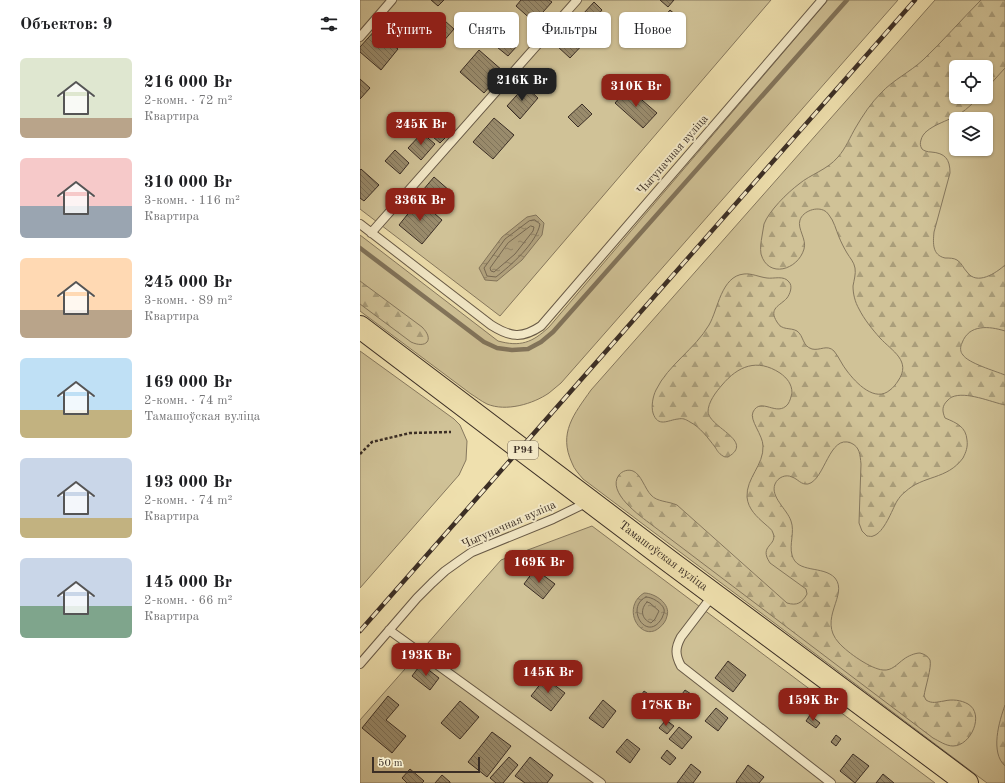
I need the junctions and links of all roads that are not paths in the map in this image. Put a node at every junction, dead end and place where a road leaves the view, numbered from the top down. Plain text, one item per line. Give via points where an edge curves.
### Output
1 (392, 0) edge
2 (577, 0) edge
3 (822, 0) edge
4 (360, 37) edge
5 (360, 224) edge
6 (371, 233) junction
7 (360, 328) edge
8 (590, 501) junction
9 (714, 594) junction
10 (389, 630) junction
11 (360, 664) edge
12 (601, 783) edge
13 (831, 783) edge
14 (967, 783) edge

1 - 4 lane
2 - 6 lane
3 - 6 lane, Чыгуначная вуліца via 535,330 518,335 500,330
5 - 6 lane
7 - 8 main road, Тамашоўская вуліца / Р94
8 - 9 main road, Тамашоўская вуліца / Р94
8 - 10 lane, Чыгуначная вуліца via 472,552 432,583
9 - 13 lane via 678,643 677,659 681,666
9 - 14 main road, Тамашоўская вуліца / Р94
10 - 11 lane, Чыгуначная вуліца
10 - 12 lane

